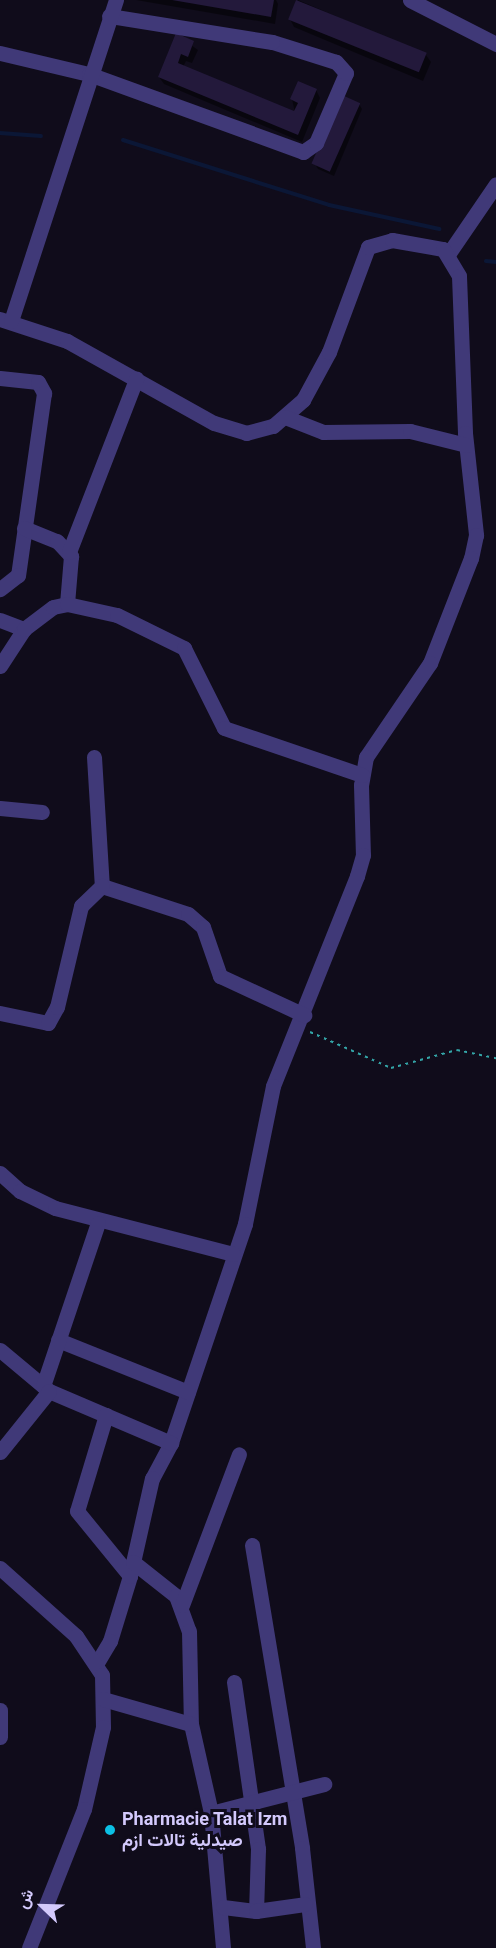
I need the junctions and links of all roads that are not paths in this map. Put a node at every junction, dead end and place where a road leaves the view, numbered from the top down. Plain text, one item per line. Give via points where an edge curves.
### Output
1 (116, 0) edge
2 (410, 0) edge
3 (441, 6) edge
4 (109, 16) junction
5 (496, 44) edge
6 (0, 53) edge
7 (88, 74) junction
8 (496, 184) edge
9 (449, 253) junction
10 (6, 320) edge
11 (0, 378) edge
12 (136, 379) junction
13 (285, 417) junction
14 (466, 445) junction
15 (24, 528) junction
16 (69, 552) junction
17 (0, 589) edge
18 (67, 604) junction
19 (0, 620) edge
20 (24, 629) junction
21 (0, 666) edge
22 (94, 757) dead end
23 (362, 775) junction
24 (0, 808) edge
25 (42, 812) dead end
26 (102, 886) junction
27 (0, 1013) edge
28 (301, 1020) junction
29 (0, 1173) edge
30 (98, 1222) junction
31 (233, 1254) junction
32 (58, 1340) junction
33 (0, 1350) edge
34 (46, 1389) junction
35 (188, 1392) junction
36 (106, 1415) junction
37 (171, 1443) junction
38 (0, 1452) edge
39 (239, 1454) dead end
40 (252, 1545) dead end
41 (0, 1568) edge
42 (131, 1569) junction
43 (182, 1605) junction
44 (97, 1663) junction
45 (234, 1682) dead end
46 (103, 1698) junction
47 (0, 1710) edge
48 (191, 1724) junction
49 (0, 1737) edge
50 (324, 1784) dead end
51 (293, 1793) junction
52 (252, 1799) junction
53 (211, 1813) junction
54 (305, 1904) junction
55 (223, 1907) junction
56 (256, 1911) junction
57 (29, 1948) edge
58 (223, 1948) edge
59 (312, 1948) edge

1 - 4 street
2 - 3 street
3 - 5 street
4 - 7 street
4 - 7 street via 272,42 336,62 346,73 316,143 303,152
6 - 7 street
7 - 10 street
8 - 9 street
9 - 13 street via 405,241 368,247 329,352 303,400
9 - 14 street via 459,276
10 - 12 street via 67,341
11 - 15 street via 43,387
12 - 13 street via 232,431 258,432
12 - 16 street
13 - 14 street via 323,432 410,431
14 - 23 street via 476,535 465,580 430,663 375,742
15 - 16 street
15 - 17 street via 16,580
16 - 18 street
18 - 20 street via 53,607
18 - 23 street via 117,615 173,639 191,656 224,728
19 - 20 street
20 - 21 street
22 - 26 street
23 - 28 street via 363,855 349,906
24 - 25 street
26 - 27 street via 81,906 57,1007 48,1023
26 - 28 street via 196,920 220,976
28 - 31 street via 273,1086 259,1172
29 - 30 street via 20,1191
30 - 31 street
30 - 32 street
31 - 35 street
32 - 34 street
32 - 35 street
33 - 34 street
34 - 36 street
34 - 38 street
35 - 37 street
36 - 37 street
36 - 42 street via 77,1511
37 - 42 street via 152,1478
39 - 43 street
40 - 51 street
41 - 44 street via 76,1636
42 - 43 street
42 - 44 street via 110,1641
43 - 48 street via 193,1654
44 - 46 street
45 - 52 street
46 - 48 street
46 - 57 street via 103,1727 84,1809
47 - 49 street
48 - 53 street
50 - 51 street
51 - 52 street
51 - 54 street
52 - 53 street
52 - 56 street via 258,1849
53 - 55 street
54 - 56 street
54 - 59 street
55 - 56 street
55 - 58 street

